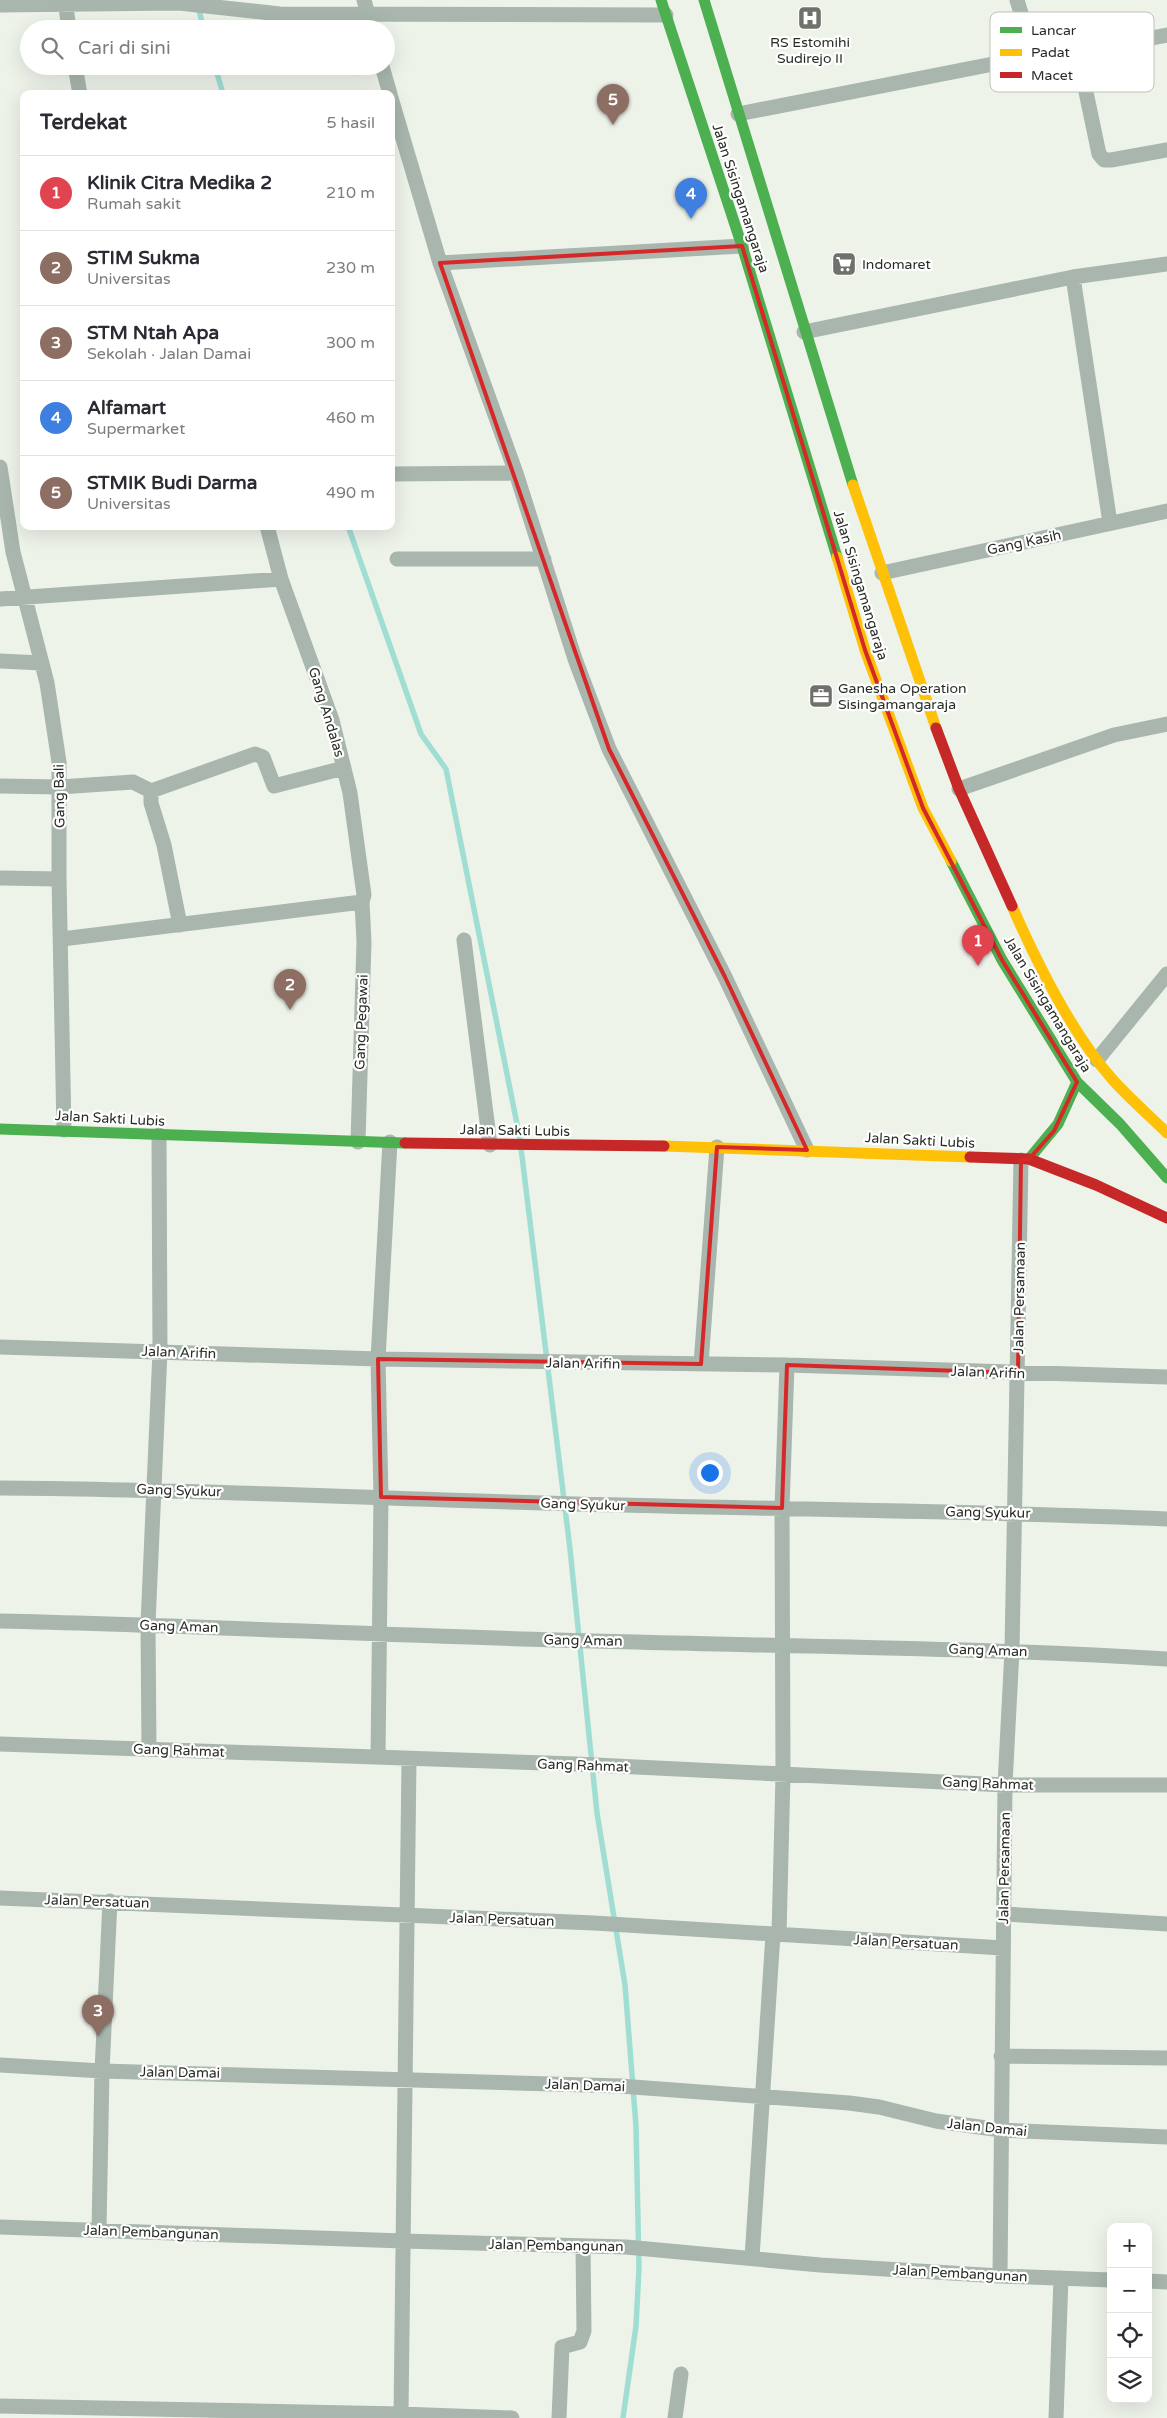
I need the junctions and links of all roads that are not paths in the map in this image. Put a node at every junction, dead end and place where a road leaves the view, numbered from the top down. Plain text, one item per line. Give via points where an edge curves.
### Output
1 (364, 0) edge
2 (661, 0) edge
3 (704, 0) edge
4 (1017, 0) edge
5 (65, 2) edge
6 (0, 5) edge
7 (1021, 12) edge
8 (666, 15) junction
9 (68, 20) edge
10 (348, 20) edge
11 (369, 20) edge
12 (395, 21) edge
13 (1167, 35) edge
14 (1154, 37) edge
15 (990, 65) edge
16 (76, 75) edge
17 (385, 75) edge
18 (79, 90) edge
19 (389, 90) edge
20 (1086, 92) edge
21 (395, 111) edge
22 (738, 114) junction
23 (1167, 150) edge
24 (742, 246) junction
25 (440, 263) junction
26 (1167, 264) edge
27 (1073, 277) junction
28 (804, 332) junction
29 (0, 467) edge
30 (516, 472) junction
31 (395, 474) edge
32 (1167, 511) edge
33 (1110, 523) junction
34 (268, 530) edge
35 (7, 552) edge
36 (398, 560) dead end
37 (544, 560) junction
38 (882, 573) junction
39 (282, 579) junction
40 (25, 597) junction
41 (0, 599) edge
42 (0, 661) edge
43 (42, 663) junction
44 (1167, 724) edge
45 (344, 768) junction
46 (0, 786) edge
47 (60, 787) junction
48 (959, 789) junction
49 (151, 791) junction
50 (0, 878) edge
51 (59, 878) junction
52 (362, 902) junction
53 (180, 925) junction
54 (62, 939) junction
55 (464, 940) dead end
56 (1167, 974) edge
57 (1097, 1060) junction
58 (1077, 1082) junction
59 (0, 1129) edge
60 (64, 1130) junction
61 (1167, 1133) edge
62 (159, 1135) junction
63 (358, 1142) junction
64 (390, 1142) junction
65 (494, 1144) junction
66 (717, 1147) junction
67 (807, 1150) junction
68 (1025, 1159) junction
69 (1167, 1178) edge
70 (1167, 1218) edge
71 (0, 1347) edge
72 (160, 1351) junction
73 (378, 1359) junction
74 (701, 1364) junction
75 (786, 1364) junction
76 (1018, 1373) junction
77 (1167, 1377) edge
78 (0, 1488) edge
79 (154, 1489) junction
80 (381, 1497) junction
81 (782, 1508) junction
82 (1015, 1513) junction
83 (1167, 1519) edge
84 (0, 1621) edge
85 (148, 1624) junction
86 (380, 1634) junction
87 (783, 1645) junction
88 (1012, 1650) junction
89 (1167, 1659) edge
90 (0, 1744) edge
91 (149, 1749) junction
92 (378, 1757) junction
93 (409, 1760) junction
94 (783, 1775) junction
95 (1005, 1785) junction
96 (1167, 1785) edge
97 (0, 1898) edge
98 (110, 1902) junction
99 (1004, 1914) junction
100 (408, 1915) junction
101 (1167, 1924) edge
102 (776, 1935) junction
103 (1003, 1948) junction
104 (1001, 2056) junction
105 (1167, 2058) edge
106 (0, 2065) edge
107 (102, 2070) junction
108 (405, 2078) junction
109 (763, 2096) junction
110 (1001, 2130) junction
111 (1167, 2137) edge
112 (0, 2227) edge
113 (99, 2230) junction
114 (403, 2241) junction
115 (582, 2246) junction
116 (752, 2258) junction
117 (1000, 2276) junction
118 (1061, 2278) junction
119 (1107, 2280) edge
120 (1152, 2281) edge
121 (1167, 2282) edge
122 (681, 2374) dead end
123 (0, 2406) edge
124 (401, 2414) junction
125 (512, 2418) edge
126 (559, 2418) edge
127 (675, 2418) edge
128 (1056, 2418) edge

1 - 11 street
2 - 8 main road, Jalan Sisingamangaraja
3 - 22 main road, Jalan Sisingamangaraja
4 - 7 street
5 - 6 street
5 - 9 street
5 - 10 street via 212,6
8 - 12 street
8 - 24 main road, Jalan Sisingamangaraja
13 - 14 street
15 - 22 street
16 - 18 street
17 - 19 street
20 - 23 street via 1104,160
21 - 25 street
22 - 28 main road, Jalan Sisingamangaraja
24 - 25 street
24 - 58 main road, Jalan Sisingamangaraja via 865,650 923,808 1002,960
25 - 30 street
26 - 27 street
27 - 28 street
27 - 33 street
28 - 38 main road, Jalan Sisingamangaraja
29 - 35 street, Gang Bali
30 - 31 street
30 - 37 street
32 - 33 street, Gang Kasih
33 - 38 street, Gang Kasih
34 - 39 street, Gang Andalas
35 - 40 street, Gang Bali
36 - 37 street
37 - 67 street via 575,660 609,750 725,977
38 - 48 main road, Jalan Sisingamangaraja
39 - 40 street
39 - 45 street, Gang Andalas via 332,720
40 - 41 street
40 - 43 street, Gang Bali
42 - 43 street
43 - 47 street, Gang Bali via 54,721
44 - 48 street via 1114,735
45 - 49 street via 276,787 271,784 263,757 255,754
45 - 52 street, Gang Andalas via 356,830 364,895
46 - 47 street
47 - 49 street via 133,782
47 - 51 street, Gang Bali
48 - 57 main road, Jalan Sisingamangaraja via 1027,940
49 - 53 street
50 - 51 street
51 - 54 street, Gang Bali
52 - 53 street
52 - 63 street, Gang Pegawai via 364,942
53 - 54 street
54 - 60 street, Gang Bali
55 - 65 street
56 - 57 street
57 - 61 main road, Jalan Sisingamangaraja
58 - 68 main road via 1067,1110 1054,1131
58 - 69 main road, Jalan Sisingamangaraja via 1120,1124
59 - 60 main road, Jalan Sakti Lubis
60 - 62 main road, Jalan Sakti Lubis
62 - 63 main road, Jalan Sakti Lubis
62 - 72 street
63 - 64 main road, Jalan Sakti Lubis
64 - 65 main road, Jalan Sakti Lubis
64 - 73 street
65 - 66 main road, Jalan Sakti Lubis
66 - 67 main road, Jalan Sakti Lubis
66 - 74 street
67 - 68 main road, Jalan Sakti Lubis
68 - 70 main road, Jalan Sakti Lubis via 1096,1185
68 - 76 street, Jalan Persamaan
71 - 72 street, Jalan Arifin
72 - 73 street, Jalan Arifin
72 - 79 street
73 - 74 street, Jalan Arifin
73 - 80 street
74 - 75 street, Jalan Arifin
75 - 76 street, Jalan Arifin
75 - 81 street
76 - 77 street, Jalan Arifin
76 - 82 street, Jalan Persamaan
78 - 79 street, Gang Syukur
79 - 80 street, Gang Syukur
79 - 85 street
80 - 81 street, Gang Syukur
80 - 86 street
81 - 82 street, Gang Syukur
81 - 87 street
82 - 83 street, Gang Syukur
82 - 88 street, Jalan Persamaan
84 - 85 street, Gang Aman
85 - 86 street, Gang Aman
85 - 91 street
86 - 87 street, Gang Aman
86 - 92 street
87 - 88 street, Gang Aman
87 - 94 street
88 - 89 street, Gang Aman
88 - 95 street, Jalan Persamaan
90 - 91 street, Gang Rahmat
91 - 92 street, Gang Rahmat
92 - 93 street, Gang Rahmat
93 - 94 street, Gang Rahmat via 575,1764
93 - 100 street
94 - 95 street, Gang Rahmat
94 - 102 street
95 - 96 street, Gang Rahmat
95 - 99 street, Jalan Persamaan
97 - 98 street, Jalan Persatuan
98 - 100 street, Jalan Persatuan
98 - 107 street
99 - 101 street
99 - 103 street, Jalan Persamaan
100 - 102 street, Jalan Persatuan
100 - 108 street
102 - 103 street, Jalan Persatuan
102 - 109 street
103 - 104 street, Jalan Persamaan
104 - 105 street
104 - 110 street, Jalan Persamaan
106 - 107 street, Jalan Damai
107 - 108 street, Jalan Damai
107 - 113 street
108 - 109 street, Jalan Damai via 620,2086
108 - 114 street
109 - 110 street, Jalan Damai via 879,2107 936,2121
109 - 116 street
110 - 111 street, Jalan Damai
110 - 117 street, Jalan Persamaan
112 - 113 street, Jalan Pembangunan
113 - 114 street, Jalan Pembangunan
114 - 115 street, Jalan Pembangunan
114 - 124 street
115 - 116 street, Jalan Pembangunan via 626,2246
115 - 126 street via 584,2331 580,2342 562,2347
116 - 117 street, Jalan Pembangunan
117 - 118 street, Jalan Pembangunan
118 - 119 street, Jalan Pembangunan
118 - 128 street
120 - 121 street
122 - 127 street
123 - 124 street
124 - 125 street

